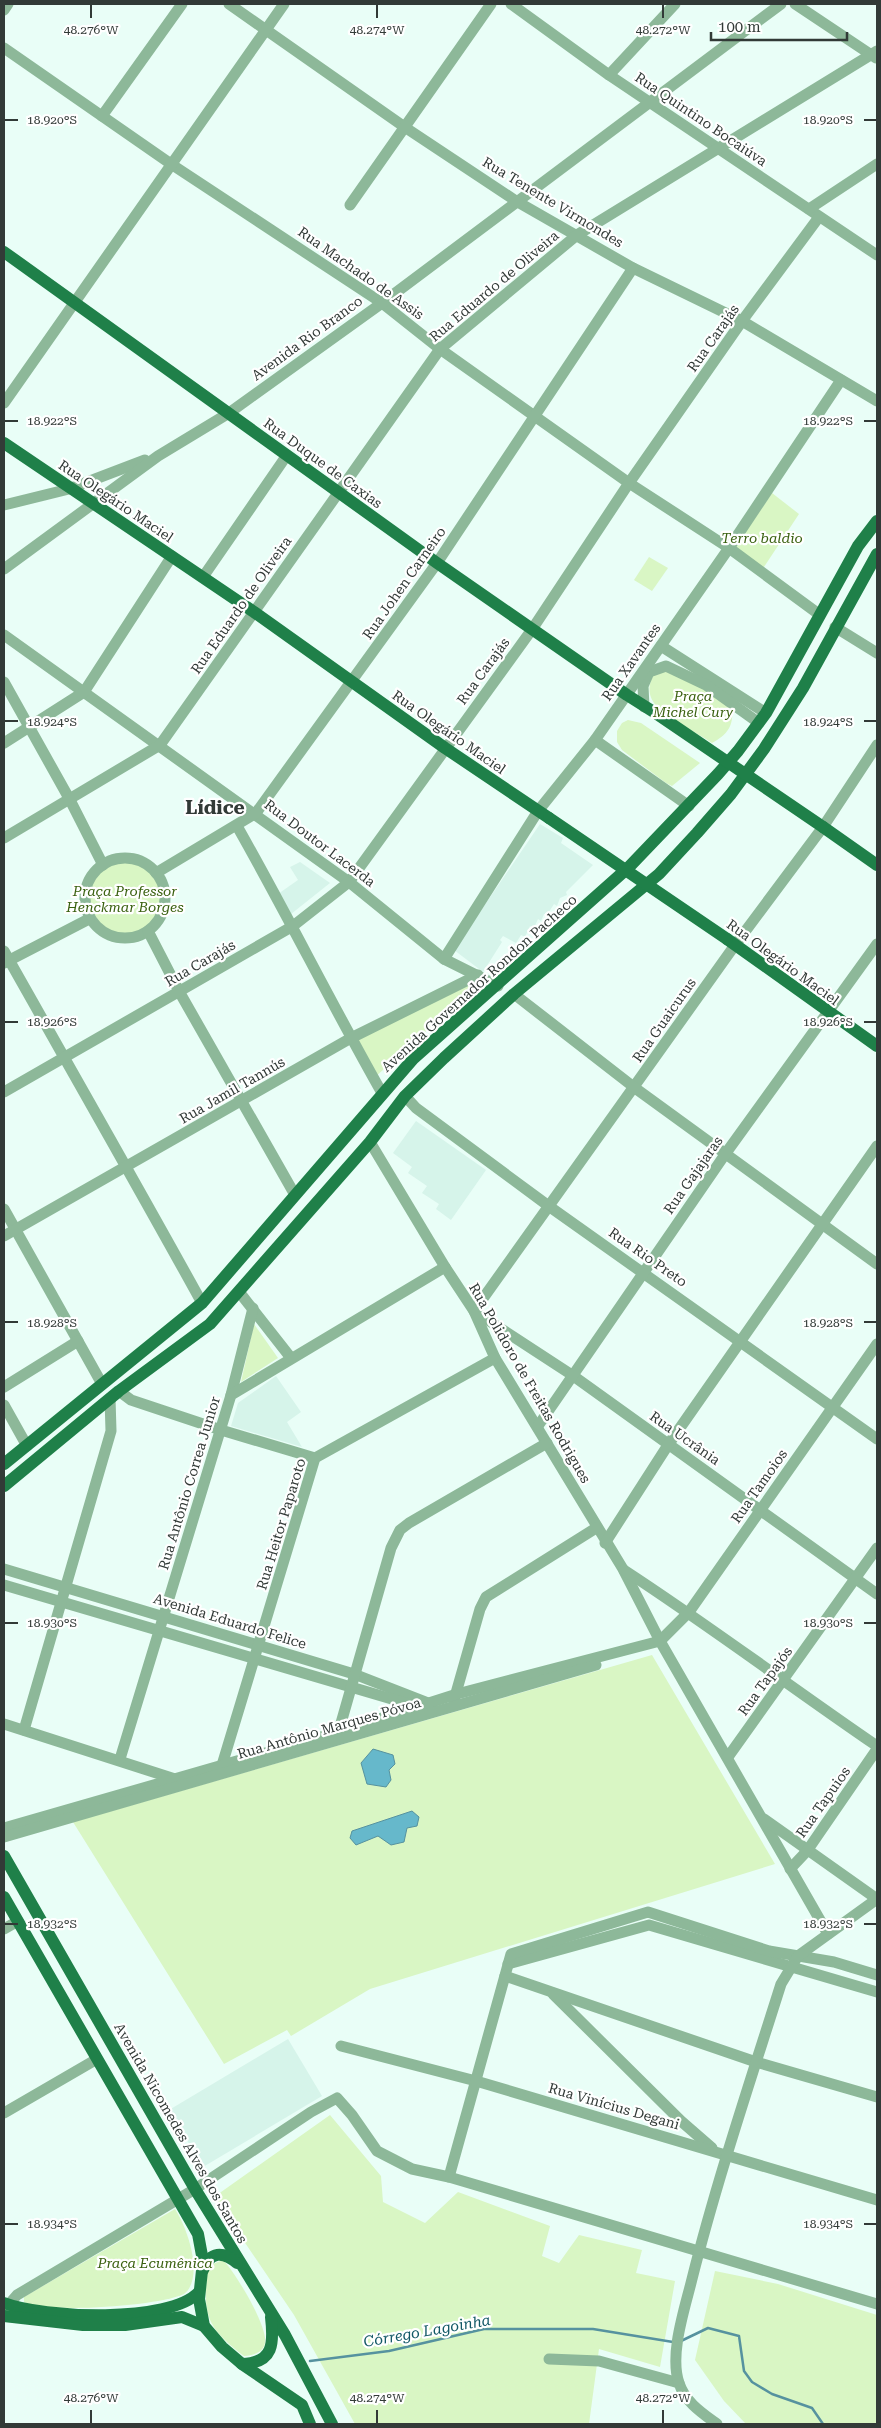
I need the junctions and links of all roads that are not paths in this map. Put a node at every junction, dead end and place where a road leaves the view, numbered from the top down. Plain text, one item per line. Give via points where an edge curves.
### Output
1 (8, 4) edge
2 (182, 4) edge
3 (229, 4) edge
4 (284, 4) edge
5 (491, 4) edge
6 (511, 4) edge
7 (675, 4) edge
8 (781, 4) edge
9 (794, 4) edge
10 (4, 10) edge
11 (266, 29) junction
12 (4, 48) edge
13 (875, 55) edge
14 (609, 75) junction
15 (648, 102) junction
16 (102, 116) junction
17 (406, 128) junction
18 (719, 148) junction
19 (172, 164) junction
20 (877, 164) edge
21 (516, 201) junction
22 (350, 205) dead end
23 (809, 209) junction
24 (818, 217) junction
25 (577, 235) junction
26 (4, 252) edge
27 (877, 255) edge
28 (633, 268) junction
29 (74, 303) junction
30 (382, 303) junction
31 (742, 321) junction
32 (440, 349) junction
33 (841, 380) junction
34 (877, 401) edge
35 (4, 404) edge
36 (229, 413) junction
37 (536, 416) junction
38 (4, 443) edge
39 (287, 455) junction
40 (158, 456) junction
41 (630, 482) junction
42 (69, 488) junction
43 (339, 493) junction
44 (92, 504) junction
45 (4, 505) edge
46 (877, 521) edge
47 (729, 548) junction
48 (877, 554) edge
49 (172, 556) junction
50 (437, 563) junction
51 (4, 569) edge
52 (203, 578) junction
53 (254, 612) junction
54 (820, 615) junction
55 (835, 627) junction
56 (533, 628) junction
57 (4, 635) edge
58 (661, 646) junction
59 (877, 654) edge
60 (4, 682) edge
61 (351, 682) junction
62 (84, 692) junction
63 (627, 695) junction
64 (644, 707) junction
65 (762, 718) junction
66 (30, 728) junction
67 (595, 740) junction
68 (4, 743) edge
69 (160, 745) junction
70 (877, 745) edge
71 (445, 748) junction
72 (70, 800) junction
73 (688, 806) junction
74 (256, 813) junction
75 (544, 815) junction
76 (237, 826) junction
77 (822, 827) junction
78 (4, 838) edge
79 (102, 864) junction
80 (877, 865) edge
81 (156, 873) junction
82 (349, 882) junction
83 (89, 918) junction
84 (293, 926) junction
85 (148, 931) junction
86 (731, 942) junction
87 (877, 944) edge
88 (5, 958) edge
89 (444, 959) junction
90 (478, 975) junction
91 (498, 986) junction
92 (180, 993) junction
93 (514, 994) junction
94 (828, 1013) junction
95 (351, 1038) junction
96 (877, 1046) edge
97 (63, 1059) junction
98 (635, 1088) junction
99 (4, 1092) edge
100 (382, 1093) junction
101 (406, 1096) junction
102 (241, 1102) junction
103 (370, 1142) junction
104 (877, 1146) edge
105 (726, 1153) junction
106 (127, 1166) junction
107 (295, 1195) junction
108 (550, 1207) junction
109 (4, 1209) edge
110 (822, 1226) junction
111 (15, 1230) junction
112 (4, 1236) edge
113 (877, 1264) edge
114 (444, 1267) junction
115 (645, 1272) junction
116 (240, 1293) junction
117 (202, 1303) junction
118 (253, 1308) junction
119 (474, 1311) junction
120 (740, 1340) junction
121 (78, 1341) junction
122 (877, 1344) edge
123 (291, 1358) junction
124 (495, 1358) junction
125 (572, 1375) junction
126 (102, 1384) junction
127 (4, 1386) edge
128 (115, 1395) junction
129 (231, 1395) junction
130 (4, 1405) edge
131 (832, 1407) junction
132 (538, 1426) junction
133 (220, 1430) junction
134 (877, 1439) edge
135 (547, 1443) junction
136 (668, 1445) junction
137 (27, 1446) junction
138 (315, 1458) junction
139 (4, 1464) edge
140 (4, 1486) edge
141 (761, 1510) junction
142 (596, 1528) junction
143 (605, 1543) junction
144 (877, 1548) edge
145 (4, 1569) edge
146 (623, 1569) junction
147 (855, 1579) junction
148 (4, 1585) edge
149 (67, 1588) junction
150 (877, 1594) edge
151 (62, 1602) junction
152 (688, 1612) junction
153 (164, 1617) junction
154 (160, 1631) junction
155 (661, 1643) junction
156 (260, 1646) junction
157 (256, 1659) junction
158 (354, 1674) junction
159 (783, 1682) junction
160 (351, 1687) junction
161 (457, 1694) junction
162 (435, 1708) junction
163 (4, 1724) edge
164 (24, 1730) junction
165 (338, 1736) junction
166 (877, 1748) edge
167 (728, 1757) junction
168 (120, 1759) junction
169 (222, 1765) junction
170 (175, 1778) junction
171 (164, 1791) junction
172 (760, 1816) junction
173 (4, 1828) edge
174 (4, 1838) edge
175 (807, 1851) junction
176 (4, 1856) edge
177 (790, 1869) junction
178 (4, 1897) edge
179 (877, 1899) edge
180 (648, 1912) junction
181 (18, 1921) junction
182 (649, 1925) junction
183 (678, 1927) junction
184 (4, 1929) edge
185 (828, 1934) junction
186 (798, 1956) junction
187 (834, 1962) junction
188 (508, 1965) junction
189 (790, 1966) junction
190 (877, 1975) edge
191 (827, 1978) junction
192 (551, 1992) junction
193 (877, 1992) edge
194 (341, 2046) dead end
195 (97, 2059) junction
196 (756, 2062) junction
197 (476, 2081) junction
198 (877, 2097) edge
199 (4, 2113) edge
200 (715, 2151) junction
201 (727, 2154) junction
202 (449, 2177) junction
203 (195, 2189) junction
204 (178, 2200) junction
205 (877, 2200) edge
206 (699, 2251) junction
207 (241, 2266) junction
208 (201, 2274) junction
209 (199, 2292) junction
210 (877, 2303) edge
211 (5, 2308) edge
212 (270, 2313) junction
213 (204, 2326) junction
214 (549, 2359) dead end
215 (242, 2364) junction
216 (679, 2383) junction
217 (310, 2424) edge
218 (332, 2424) edge
219 (717, 2424) edge

1 - 10 street
2 - 16 street
3 - 11 street, Rua Tenente Virmondes
4 - 11 street
5 - 17 street
6 - 14 street, Rua Quintino Bocaiúva
7 - 14 street
8 - 15 street, Avenida Rio Branco
9 - 13 street
11 - 17 street, Rua Tenente Virmondes
11 - 19 street
12 - 16 street, Rua Machado de Assis
13 - 18 street, Rua Eduardo de Oliveira
14 - 15 street, Rua Quintino Bocaiúva
15 - 18 street, Rua Quintino Bocaiúva
15 - 21 street, Avenida Rio Branco
16 - 19 street, Rua Machado de Assis
17 - 21 street, Rua Tenente Virmondes
17 - 22 street
18 - 23 street, Rua Quintino Bocaiúva
18 - 25 street, Rua Eduardo de Oliveira
19 - 29 street
19 - 30 street, Rua Machado de Assis
20 - 23 street
21 - 25 street, Rua Tenente Virmondes
21 - 30 street, Avenida Rio Branco
23 - 24 street, Rua Quintino Bocaiúva
24 - 27 street, Rua Quintino Bocaiúva
24 - 31 street, Rua Carajás
25 - 28 street, Rua Tenente Virmondes
25 - 32 street, Rua Eduardo de Oliveira
26 - 29 main road, Rua Duque de Caxias
28 - 31 street, Rua Tenente Virmondes
28 - 37 street, Rua Johen Carneiro
29 - 35 street
29 - 36 main road, Rua Duque de Caxias
30 - 32 street, Rua Machado de Assis
30 - 36 street, Avenida Rio Branco
31 - 33 street, Rua Tenente Virmondes
31 - 41 street, Rua Carajás
32 - 37 street, Rua Machado de Assis
32 - 43 street, Rua Eduardo de Oliveira
33 - 34 street, Rua Tenente Virmondes
33 - 47 street, Rua Xavantes
36 - 39 main road, Rua Duque de Caxias
36 - 40 street, Avenida Rio Branco
37 - 41 street, Rua Machado de Assis
37 - 50 street, Rua Johen Carneiro
38 - 42 main road, Rua Olegário Maciel
39 - 43 main road, Rua Duque de Caxias
39 - 52 street
40 - 42 street
40 - 44 street
41 - 47 street, Rua Machado de Assis
41 - 56 street, Rua Carajás
42 - 44 main road, Rua Olegário Maciel
42 - 45 street
43 - 50 main road, Rua Duque de Caxias
43 - 53 street, Rua Eduardo de Oliveira
44 - 49 main road, Rua Olegário Maciel
44 - 51 street
46 - 54 main road, Avenida Governador Rondon Pacheco via 862,539
47 - 54 street, Rua Machado de Assis
47 - 58 street, Rua Xavantes
48 - 55 main road
49 - 52 main road, Rua Olegário Maciel
49 - 62 street
50 - 56 main road, Rua Duque de Caxias
50 - 61 street, Rua Johen Carneiro
52 - 53 main road, Rua Olegário Maciel
53 - 61 main road, Rua Olegário Maciel
53 - 69 street, Rua Eduardo de Oliveira
54 - 65 main road, Avenida Governador Rondon Pacheco
55 - 59 street
55 - 93 main road via 803,688 764,749 720,807 659,874
56 - 63 main road, Rua Duque de Caxias
56 - 71 street, Rua Carajás
57 - 62 street, Rua Doutor Lacerda
58 - 63 street, Rua Xavantes
58 - 65 street
60 - 66 street
61 - 71 main road, Rua Olegário Maciel
61 - 74 street, Rua Johen Carneiro
62 - 66 street
62 - 69 street, Rua Doutor Lacerda
63 - 64 main road, Rua Duque de Caxias
63 - 67 street, Rua Xavantes
64 - 65 street via 643,686 649,672 666,666
64 - 77 main road, Rua Duque de Caxias, bridge
65 - 73 main road, Avenida Governador Rondon Pacheco via 738,751
66 - 68 street
66 - 72 street
67 - 73 street
67 - 75 street, Rua Xavantes
69 - 72 street, Rua Eduardo de Oliveira
69 - 74 street, Rua Doutor Lacerda
70 - 77 street, Rua Guaicurus
71 - 75 main road, Rua Olegário Maciel
71 - 82 street, Rua Carajás
72 - 78 street, Rua Eduardo de Oliveira
72 - 79 street
73 - 91 main road, Avenida Governador Rondon Pacheco via 629,867
74 - 76 street, Rua Johen Carneiro
74 - 82 street, Rua Doutor Lacerda
75 - 86 main road, Rua Olegário Maciel, bridge
75 - 89 street, Rua Xavantes
76 - 81 street, Rua Johen Carneiro
76 - 84 street
77 - 80 main road
77 - 86 street, Rua Guaicurus
79 - 81 street via 113,860 137,860
79 - 83 street via 93,873 84,895
81 - 85 street via 165,899 160,917
82 - 84 street, Rua Carajás
82 - 89 street, Rua Doutor Lacerda
83 - 85 street via 110,936 130,938
83 - 88 street
84 - 92 street, Rua Carajás
84 - 95 street
85 - 92 street
86 - 94 main road, Rua Olegário Maciel
86 - 98 street, Rua Guaicurus
87 - 94 street, Rua Gajajaras
88 - 97 street
89 - 90 street, Rua Doutor Lacerda
90 - 91 street, Rua Doutor Lacerda
90 - 95 street, Rua Jamil Tannús
91 - 100 main road, Avenida Governador Rondon Pacheco via 413,1060
92 - 97 street, Rua Carajás
92 - 102 street
93 - 98 street
93 - 101 main road
94 - 96 main road, Rua Olegário Maciel
94 - 105 street, Rua Gajajaras
95 - 100 street
95 - 102 street, Rua Jamil Tannús
97 - 99 street, Rua Carajás
97 - 106 street
98 - 105 street
98 - 108 street, Rua Guaicurus
100 - 107 main road, Avenida Governador Rondon Pacheco
101 - 103 main road
101 - 108 street, Rua Rio Preto via 416,1108
102 - 106 street, Rua Jamil Tannús
102 - 107 street
103 - 114 street, Rua Polidoro de Freitas Rodrigues
103 - 116 main road
104 - 110 street
105 - 110 street
105 - 115 street, Rua Gajajaras
106 - 111 street, Rua Jamil Tannús
106 - 117 street
107 - 117 main road, Avenida Governador Rondon Pacheco
108 - 115 street, Rua Rio Preto
108 - 119 street, Rua Guaicurus
109 - 111 street
110 - 113 street
110 - 120 street
111 - 112 street, Rua Jamil Tannús
111 - 121 street
114 - 119 street, Rua Polidoro de Freitas Rodrigues
114 - 123 street, Rua Antônio Correa Junior
115 - 120 street, Rua Rio Preto
115 - 125 street, Rua Gajajaras
116 - 118 street
116 - 128 main road via 210,1324
117 - 126 main road, Avenida Governador Rondon Pacheco
118 - 123 street
118 - 129 street
119 - 124 street, Rua Polidoro de Freitas Rodrigues
119 - 125 street, Rua Ucrânia
120 - 131 street, Rua Rio Preto
120 - 136 street
121 - 126 street
121 - 127 street
122 - 131 street, Rua Tamoios
123 - 129 street, Rua Antônio Correa Junior
124 - 132 street, Rua Polidoro de Freitas Rodrigues
124 - 138 street, Rua Heitor Paparoto
125 - 132 street, Rua Gajajaras
125 - 136 street, Rua Ucrânia
126 - 137 main road, Avenida Governador Rondon Pacheco
128 - 133 street
128 - 140 main road
128 - 149 street via 111,1432
129 - 133 street, Rua Antônio Correa Junior
130 - 137 street
131 - 134 street, Rua Rio Preto
131 - 141 street, Rua Tamoios
132 - 135 street, Rua Polidoro de Freitas Rodrigues
133 - 138 street
133 - 153 street, Rua Antônio Correa Junior
135 - 142 street, Rua Polidoro de Freitas Rodrigues
135 - 158 street via 400,1530 391,1548
136 - 141 street, Rua Ucrânia
136 - 143 street
137 - 139 main road, Avenida Governador Rondon Pacheco
138 - 156 street, Rua Heitor Paparoto
141 - 147 street, Rua Ucrânia
141 - 152 street, Rua Tamoios
142 - 143 street, Rua Polidoro de Freitas Rodrigues
142 - 161 street via 486,1597
143 - 146 street, Rua Polidoro de Freitas Rodrigues
144 - 147 street, Rua Tapajós
145 - 149 street, Avenida Eduardo Felice
146 - 152 street
146 - 155 street, Rua Polidoro de Freitas Rodrigues
147 - 150 street, Rua Ucrânia
147 - 159 street, Rua Tapajós
148 - 151 street, Avenida Eduardo Felice
149 - 151 street
149 - 153 street, Avenida Eduardo Felice
151 - 154 street, Avenida Eduardo Felice
151 - 164 street
152 - 155 street, Rua Tamoios
152 - 159 street
153 - 154 street, Rua Antônio Correa Junior
153 - 156 street, Avenida Eduardo Felice
154 - 157 street, Avenida Eduardo Felice
154 - 168 street, Rua Antônio Correa Junior
155 - 161 street, Rua Antônio Marques Póvoa
155 - 162 street, Rua Antônio Marques Póvoa
155 - 167 street, Rua Polidoro de Freitas Rodrigues
156 - 157 street, Rua Heitor Paparoto
156 - 158 street, Avenida Eduardo Felice
157 - 160 street, Avenida Eduardo Felice
157 - 169 street, Rua Heitor Paparoto
158 - 160 street
158 - 162 street, Avenida Eduardo Felice
159 - 166 street
159 - 167 street, Rua Tapajós
160 - 162 street, Avenida Eduardo Felice
160 - 165 street
161 - 162 street, Rua Antônio Marques Póvoa
161 - 162 street
162 - 165 street, Rua Antônio Marques Póvoa
162 - 165 street, Rua Antônio Marques Póvoa
163 - 164 street
164 - 168 street
165 - 169 street, Rua Antônio Marques Póvoa
165 - 171 street, Rua Antônio Marques Póvoa
166 - 175 street, Rua Tapuios
167 - 172 street, Rua Polidoro de Freitas Rodrigues
168 - 170 street
169 - 170 street, Rua Antônio Marques Póvoa
170 - 171 street
170 - 173 street, Rua Antônio Marques Póvoa
171 - 174 street, Rua Antônio Marques Póvoa
172 - 175 street
172 - 177 street, Rua Polidoro de Freitas Rodrigues
175 - 177 street, Rua Tapuios
175 - 179 street
176 - 203 main road, Avenida Nicomedes Alves dos Santos
177 - 185 street, Rua Polidoro de Freitas Rodrigues
178 - 181 main road
179 - 185 street
180 - 182 street
180 - 183 street
180 - 188 street
181 - 184 street
181 - 195 main road
182 - 183 street
182 - 188 street
183 - 186 street
183 - 189 street
185 - 186 street
186 - 187 street
186 - 189 street
187 - 190 street
187 - 191 street
188 - 192 street
188 - 197 street
189 - 191 street
189 - 196 street
191 - 193 street
192 - 196 street
192 - 200 street via 681,2122
194 - 197 street, Rua Vinícius Degani
195 - 199 street
195 - 204 main road
196 - 198 street
196 - 201 street
197 - 200 street, Rua Vinícius Degani
197 - 202 street
200 - 201 street, Rua Vinícius Degani
201 - 205 street, Rua Vinícius Degani
201 - 206 street
202 - 203 street via 412,2169 377,2151 337,2098
202 - 206 street
203 - 204 street
203 - 207 main road, Avenida Nicomedes Alves dos Santos
204 - 208 main road via 198,2234 202,2247
204 - 211 street via 18,2295
206 - 210 street
206 - 216 street via 676,2353
207 - 208 main road via 224,2254 216,2254 211,2256
207 - 212 main road, Avenida Nicomedes Alves dos Santos
208 - 209 main road
209 - 211 main road via 179,2306 118,2315
209 - 213 main road
211 - 213 main road via 83,2325 125,2325 182,2317
212 - 215 main road via 271,2349 254,2363
212 - 218 main road, Avenida Nicomedes Alves dos Santos
213 - 215 main road
214 - 216 street via 599,2361
215 - 217 main road via 302,2405
216 - 219 street via 694,2407

